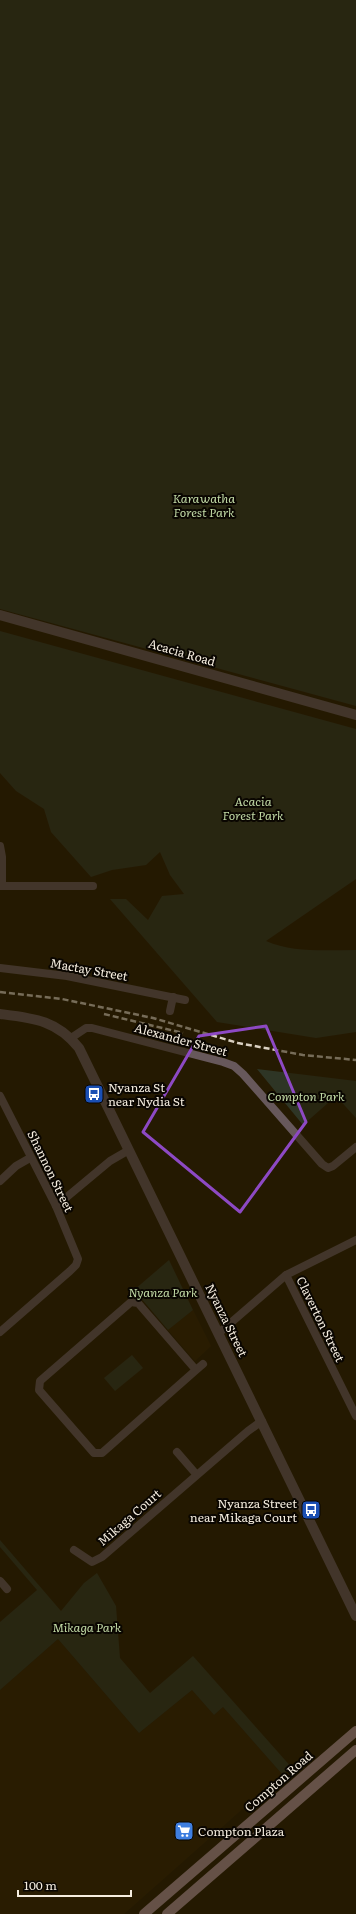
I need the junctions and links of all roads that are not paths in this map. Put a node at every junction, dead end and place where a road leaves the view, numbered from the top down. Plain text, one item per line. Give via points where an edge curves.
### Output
1 (0, 615) edge
2 (356, 715) edge
3 (0, 846) edge
4 (1, 886) edge
5 (94, 886) dead end
6 (0, 968) edge
7 (173, 997) junction
8 (186, 1000) dead end
9 (170, 1011) dead end
10 (0, 1014) edge
11 (71, 1038) junction
12 (0, 1096) edge
13 (356, 1146) edge
14 (129, 1150) junction
15 (30, 1158) junction
16 (0, 1181) edge
17 (56, 1206) junction
18 (356, 1240) edge
19 (286, 1275) junction
20 (0, 1332) edge
21 (219, 1333) junction
22 (203, 1364) dead end
23 (196, 1370) junction
24 (356, 1416) edge
25 (262, 1421) junction
26 (177, 1452) dead end
27 (196, 1474) junction
28 (74, 1550) dead end
29 (0, 1581) edge
30 (7, 1589) dead end
31 (353, 1600) edge
32 (356, 1616) edge
33 (356, 1731) edge
34 (356, 1750) edge
35 (144, 1914) edge
36 (167, 1914) edge

1 - 2 street, Acacia Road
3 - 4 street
4 - 5 street
6 - 7 street, Mactay Street via 67,976
7 - 8 street, Mactay Street
7 - 9 street
10 - 11 street, Nyanza Street via 54,1025
11 - 13 street, Alexander Street via 86,1028 92,1028 234,1066 328,1168
11 - 14 street, Nyanza Street via 86,1061
12 - 15 street, Shannon Street
14 - 17 street via 110,1161
14 - 21 street, Nyanza Street
15 - 16 street via 16,1166
15 - 17 street, Shannon Street
17 - 20 street, Shannon Street via 78,1259 76,1265
18 - 19 street
19 - 21 street
19 - 24 street, Claverton Street
21 - 25 street, Nyanza Street
22 - 23 street
23 - 23 street via 98,1454 94,1453 39,1390 40,1381 131,1302 138,1302
25 - 27 street, Mikaga Court
25 - 31 street, Nyanza Street
26 - 27 street
27 - 28 street, Mikaga Court via 102,1557 92,1562
29 - 30 street
31 - 32 street, Nyanza Street
33 - 35 main road, Compton Road
34 - 36 main road

